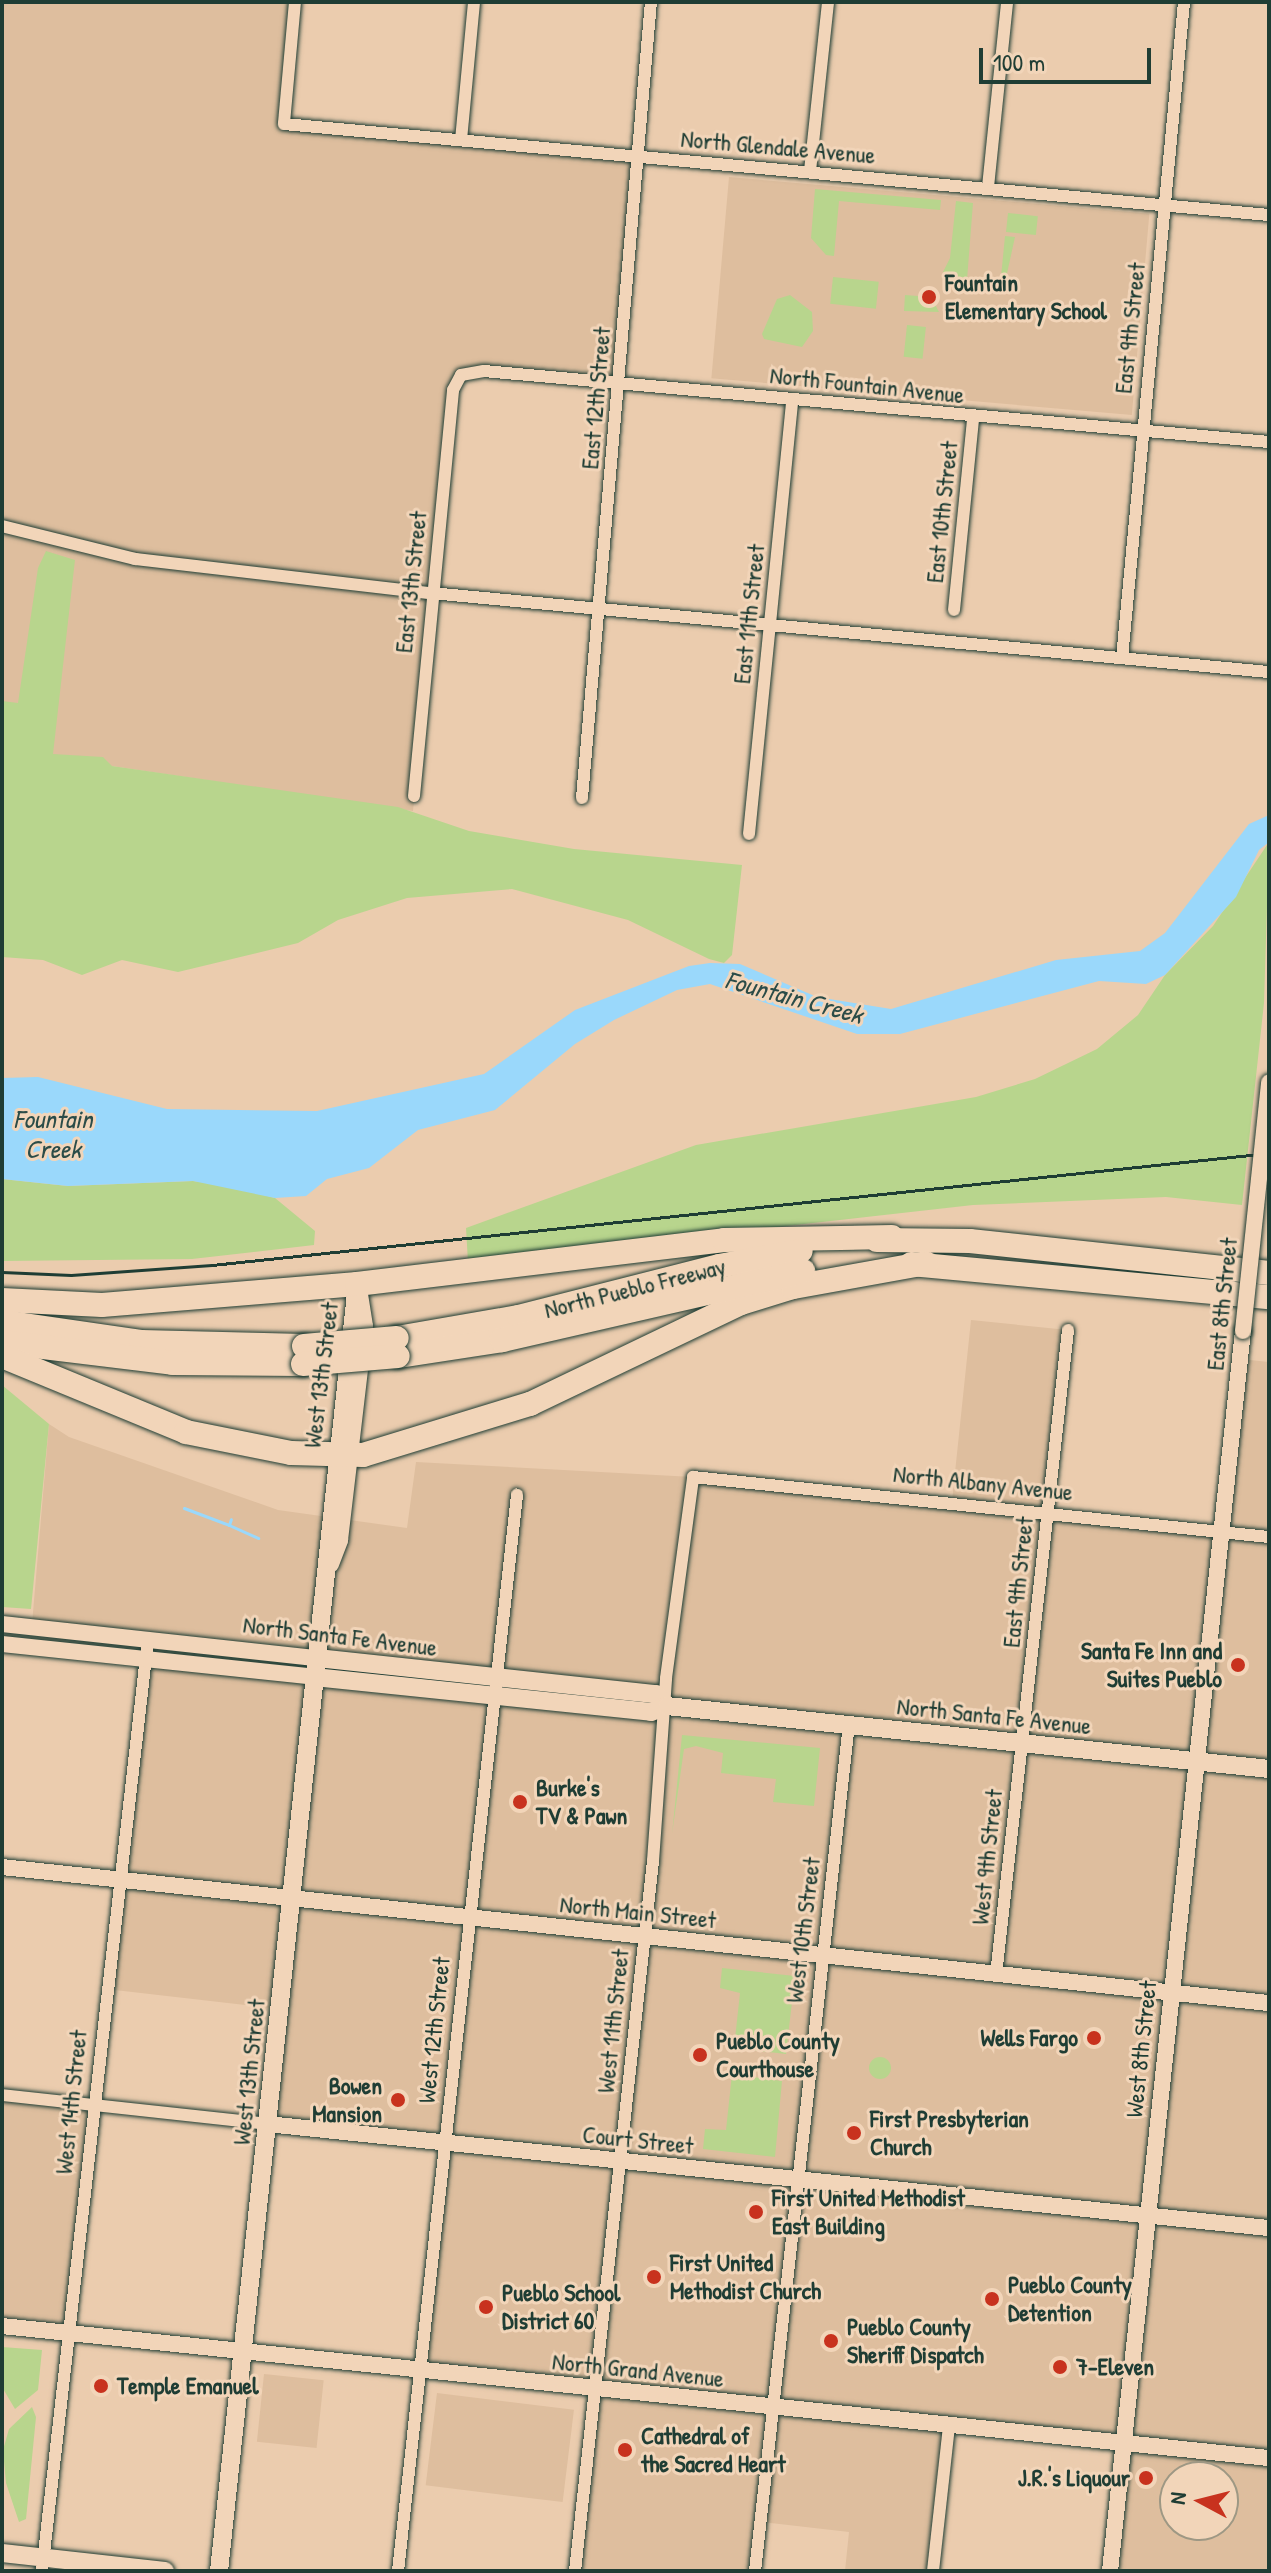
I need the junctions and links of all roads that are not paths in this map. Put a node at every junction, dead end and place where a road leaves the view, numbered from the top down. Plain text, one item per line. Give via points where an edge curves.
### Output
1 (295, 2) edge
2 (474, 2) edge
3 (651, 2) edge
4 (828, 2) edge
5 (1007, 2) edge
6 (1184, 2) edge
7 (461, 140) junction
8 (637, 158) junction
9 (810, 171) junction
10 (988, 187) junction
11 (1165, 205) junction
12 (1269, 215) edge
13 (461, 375) joint
14 (620, 385) junction
15 (792, 400) junction
16 (973, 418) junction
17 (1142, 431) junction
18 (1269, 442) edge
19 (2, 526) edge
20 (431, 593) junction
21 (599, 608) junction
22 (954, 610) dead end
23 (771, 625) junction
24 (1122, 658) junction
25 (1269, 672) edge
26 (414, 796) dead end
27 (582, 798) dead end
28 (749, 834) dead end
29 (1269, 1082) edge
30 (892, 1237) junction
31 (926, 1263) junction
32 (1269, 1273) edge
33 (357, 1284) junction
34 (1269, 1297) edge
35 (2, 1300) edge
36 (2, 1322) edge
37 (1068, 1330) dead end
38 (2, 1342) edge
39 (398, 1347) junction
40 (304, 1355) junction
41 (2, 1356) edge
42 (342, 1456) junction
43 (693, 1477) joint
44 (517, 1495) dead end
45 (1048, 1512) junction
46 (1222, 1532) junction
47 (1269, 1537) edge
48 (2, 1624) edge
49 (148, 1639) junction
50 (2, 1644) edge
51 (145, 1660) junction
52 (316, 1668) junction
53 (497, 1679) junction
54 (494, 1698) junction
55 (667, 1706) junction
56 (849, 1724) junction
57 (1022, 1744) junction
58 (1196, 1761) junction
59 (1269, 1769) edge
60 (2, 1867) edge
61 (118, 1878) junction
62 (292, 1899) junction
63 (468, 1918) junction
64 (644, 1937) junction
65 (822, 1956) junction
66 (996, 1975) junction
67 (1171, 1993) junction
68 (1269, 2003) edge
69 (2, 2095) edge
70 (93, 2105) junction
71 (267, 2124) junction
72 (445, 2144) junction
73 (619, 2163) junction
74 (796, 2182) junction
75 (1146, 2218) junction
76 (1269, 2228) edge
77 (2, 2326) edge
78 (68, 2333) junction
79 (241, 2353) junction
80 (420, 2370) junction
81 (595, 2390) junction
82 (774, 2410) junction
83 (949, 2427) junction
84 (1123, 2445) junction
85 (1269, 2458) edge
86 (2, 2553) edge
87 (43, 2564) edge
88 (165, 2571) edge
89 (219, 2571) edge
90 (398, 2571) edge
91 (575, 2571) edge
92 (755, 2571) edge
93 (933, 2571) edge
94 (1110, 2571) edge

1 - 7 street, North Glendale Avenue via 284,124
2 - 7 street
3 - 8 street, East 12th Street
4 - 9 street
5 - 10 street
6 - 11 street, East 9th Street
7 - 8 street, North Glendale Avenue
8 - 9 street, North Glendale Avenue
8 - 14 street, East 12th Street
9 - 10 street, North Glendale Avenue
10 - 11 street, North Glendale Avenue
11 - 12 street, North Glendale Avenue
11 - 17 street, East 9th Street
13 - 14 street, North Fountain Avenue via 484,371
13 - 20 street, East 13th Street via 453,390
14 - 15 street, North Fountain Avenue
14 - 21 street, East 12th Street
15 - 16 street, North Fountain Avenue
15 - 23 street, East 11th Street
16 - 17 street, North Fountain Avenue
16 - 22 street, East 10th Street
17 - 18 street, North Fountain Avenue
17 - 24 street, East 9th Street
19 - 20 street via 135,559
20 - 21 street
20 - 26 street, East 13th Street
21 - 23 street
21 - 27 street, East 12th Street
23 - 24 street
23 - 28 street, East 11th Street
24 - 25 street
29 - 46 street, East 8th Street, bridge
30 - 32 highway, North Pueblo Freeway
30 - 33 highway via 724,1240
30 - 39 highway, North Pueblo Freeway via 734,1263
31 - 34 highway, North Pueblo Freeway
31 - 39 highway, North Pueblo Freeway via 792,1272 502,1340
31 - 42 highway via 793,1287 741,1303 530,1404 417,1442
33 - 35 highway via 102,1305
33 - 42 main road, West 13th Street
36 - 40 highway, North Pueblo Freeway via 141,1342
37 - 45 street, East 9th Street
38 - 40 highway, North Pueblo Freeway via 173,1363
39 - 40 highway, North Pueblo Freeway, bridge
41 - 42 highway via 186,1432
42 - 52 main road, West 13th Street
43 - 45 street, North Albany Avenue
43 - 55 street, West 11th Street via 667,1669
44 - 53 street, West 12th Street
45 - 46 street, North Albany Avenue
45 - 57 street, East 9th Street
46 - 47 street, North Albany Avenue
46 - 58 street, West 8th Street
48 - 49 street, North Santa Fe Avenue
49 - 51 street, West 14th Street
49 - 52 street, North Santa Fe Avenue
50 - 51 street, North Santa Fe Avenue
51 - 52 street, North Santa Fe Avenue
51 - 61 street, West 14th Street
52 - 53 main road, North Santa Fe Avenue
52 - 54 main road, North Santa Fe Avenue
52 - 62 main road, West 13th Street
53 - 54 street, West 12th Street
53 - 55 main road, North Santa Fe Avenue via 656,1694
54 - 55 main road, North Santa Fe Avenue via 651,1712
54 - 63 street, West 12th Street
55 - 56 main road, North Santa Fe Avenue
55 - 64 street, West 11th Street
56 - 57 main road, North Santa Fe Avenue
56 - 65 street, West 10th Street
57 - 58 main road, North Santa Fe Avenue
57 - 66 street, West 9th Street
58 - 59 main road, North Santa Fe Avenue
58 - 67 street, West 8th Street
60 - 61 street, North Main Street
61 - 62 street, North Main Street
61 - 70 street, West 14th Street
62 - 63 street, North Main Street
62 - 71 main road, West 13th Street
63 - 64 street, North Main Street
63 - 72 street, West 12th Street
64 - 65 street, North Main Street
64 - 73 street, West 11th Street
65 - 66 street, North Main Street
65 - 74 street, West 10th Street
66 - 67 street, North Main Street
67 - 68 street, North Main Street
67 - 75 street, West 8th Street
69 - 70 street, Court Street
70 - 71 street, Court Street
70 - 78 street, West 14th Street
71 - 72 street, Court Street
71 - 79 main road, West 13th Street
72 - 73 street, Court Street
72 - 80 street, West 12th Street
73 - 74 street, Court Street
73 - 81 street, West 11th Street
74 - 75 street, Court Street
74 - 82 street, West 10th Street
75 - 76 street, Court Street
75 - 84 street, West 8th Street
77 - 78 street, North Grand Avenue
78 - 79 street, North Grand Avenue
78 - 87 street, West 14th Street
79 - 80 street, North Grand Avenue
79 - 89 main road, West 13th Street
80 - 81 street, North Grand Avenue
80 - 90 street, West 12th Street
81 - 82 street, North Grand Avenue
81 - 91 street, West 11th Street
82 - 83 street, North Grand Avenue
82 - 92 street, West 10th Street
83 - 84 street, North Grand Avenue
83 - 93 street
84 - 85 street, North Grand Avenue
84 - 94 street, West 8th Street
86 - 87 main road
87 - 88 main road

